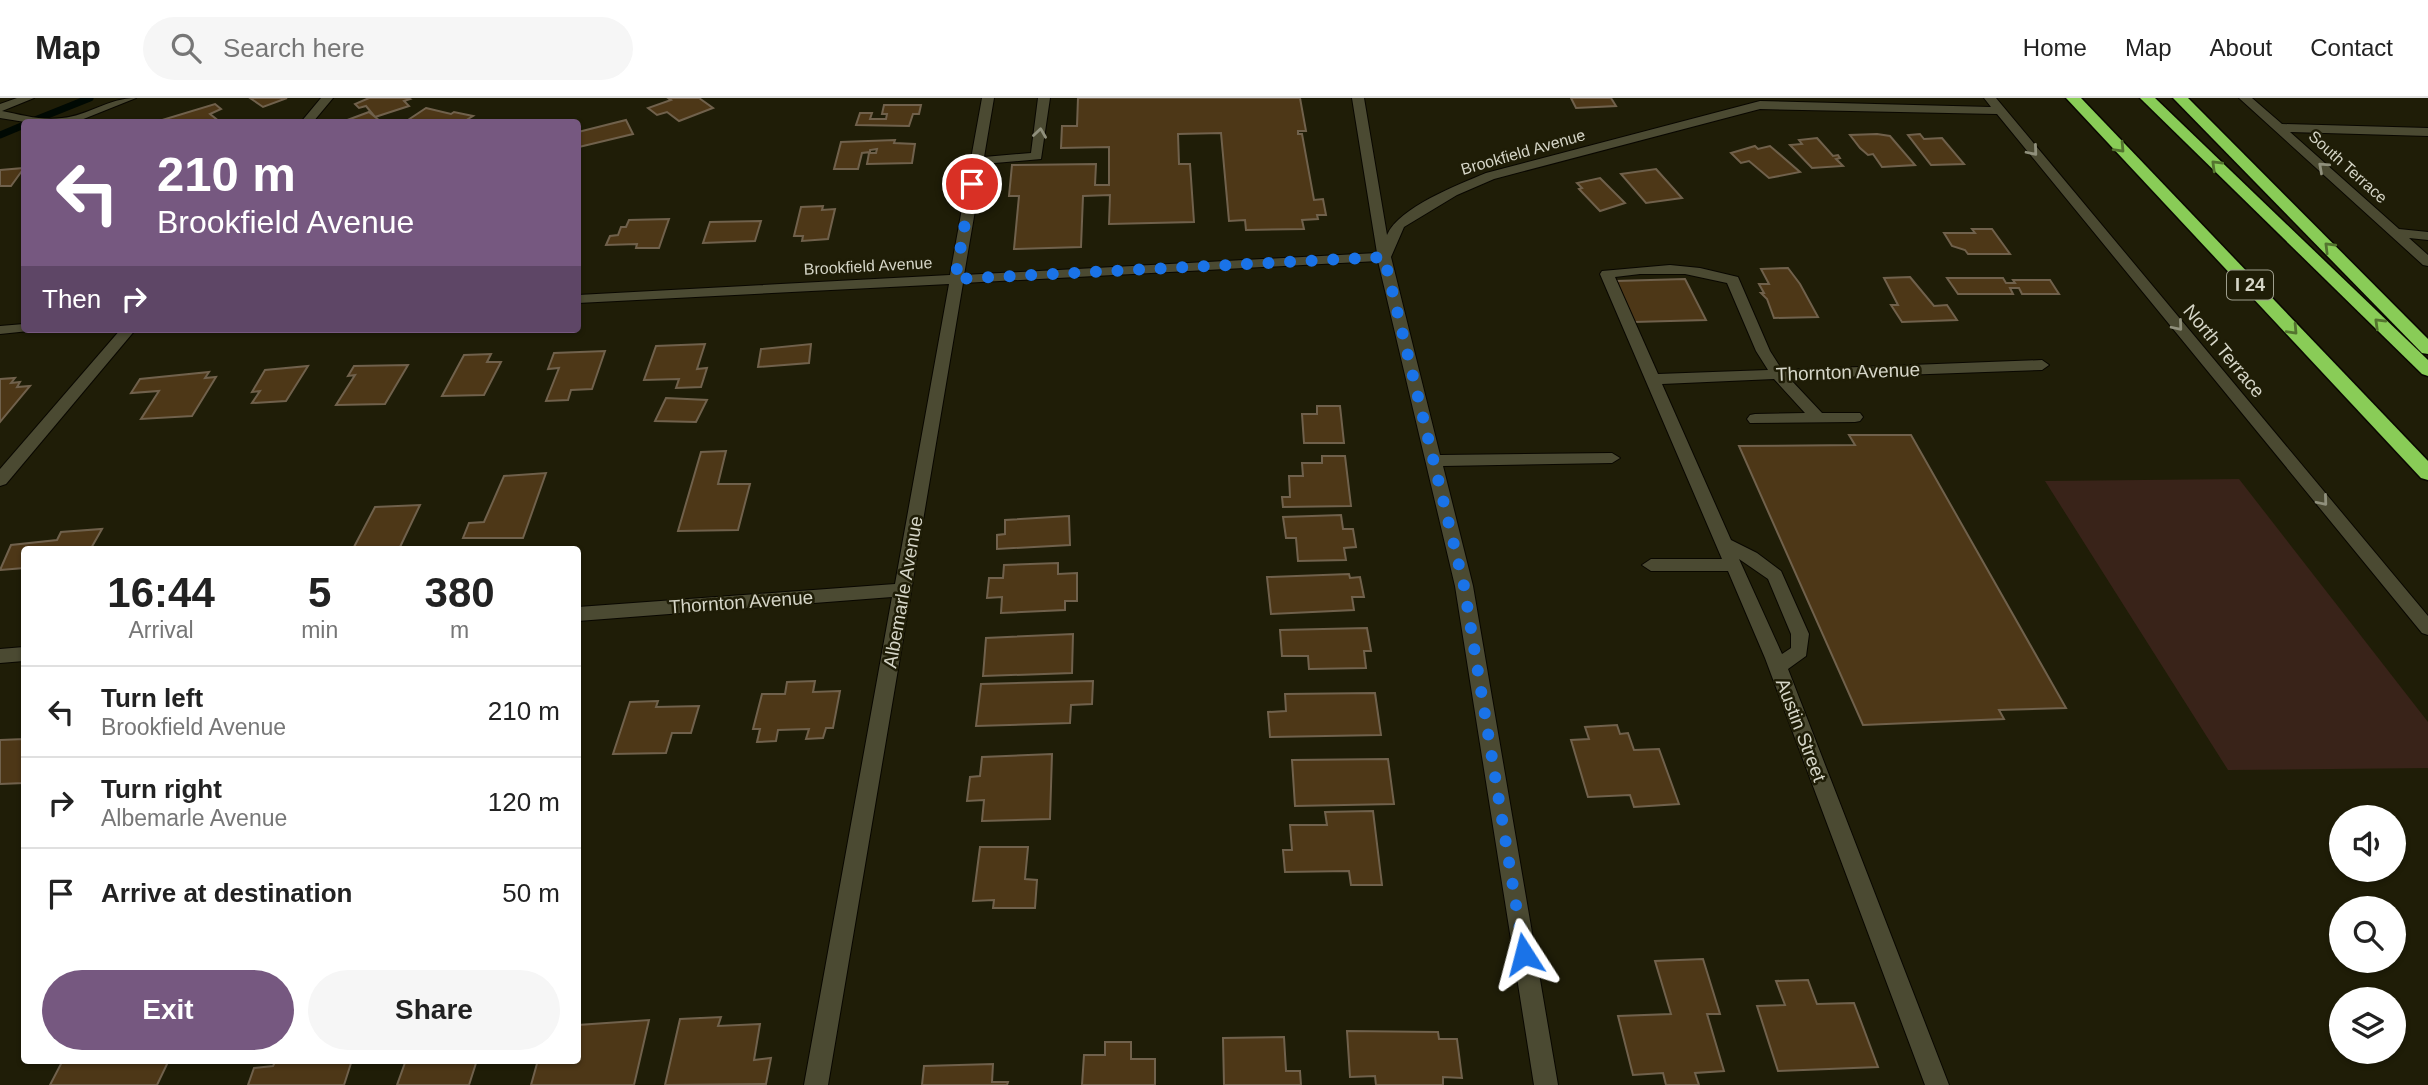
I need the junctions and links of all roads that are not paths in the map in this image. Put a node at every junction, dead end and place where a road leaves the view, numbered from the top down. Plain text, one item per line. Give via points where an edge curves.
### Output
1 (28, 98) edge
2 (130, 98) edge
3 (327, 98) edge
4 (988, 98) edge
5 (1044, 98) edge
6 (1358, 98) edge
7 (1990, 98) edge
8 (2070, 98) edge
9 (2147, 98) edge
10 (2180, 98) edge
11 (2245, 98) edge
12 (1757, 102) edge
13 (0, 108) edge
14 (2001, 111) junction
15 (0, 114) edge
16 (28, 119) edge
17 (74, 119) edge
18 (310, 119) edge
19 (2280, 128) junction
20 (2428, 132) edge
21 (976, 161) junction
22 (2396, 233) junction
23 (2428, 236) edge
24 (1384, 257) junction
25 (2428, 262) edge
26 (955, 279) junction
27 (581, 299) edge
28 (21, 328) edge
29 (0, 330) edge
30 (126, 333) edge
31 (2428, 349) edge
32 (2042, 365) dead end
33 (2428, 370) edge
34 (1778, 375) junction
35 (1655, 379) junction
36 (1855, 417) dead end
37 (1818, 418) junction
38 (1755, 419) dead end
39 (1612, 458) dead end
40 (1434, 461) junction
41 (2428, 473) edge
42 (0, 480) edge
43 (1726, 545) junction
44 (1651, 565) dead end
45 (1734, 565) junction
46 (904, 590) junction
47 (581, 614) edge
48 (2428, 628) edge
49 (21, 654) edge
50 (0, 656) edge
51 (1777, 667) junction
52 (816, 1085) edge
53 (1546, 1085) edge
54 (1937, 1085) edge

1 - 13 street
2 - 17 street
3 - 18 street
4 - 21 street, Albemarle Avenue
21 -> 5 street via 1037,156
6 - 24 street
7 - 14 street, North Terrace
8 -> 41 highway, I 24
33 -> 9 highway
31 -> 10 highway
11 - 19 street, South Terrace
12 - 14 street, Brookfield Avenue
12 - 24 street, Brookfield Avenue via 1490,177 1452,192 1398,225
14 -> 48 street, North Terrace
15 - 16 street
19 - 20 street
22 -> 19 street, South Terrace
21 - 26 street, Albemarle Avenue
22 - 23 street
22 - 25 street, South Terrace
24 - 26 street, Brookfield Avenue
24 - 40 street
26 - 27 street, Brookfield Avenue
26 - 46 street, Albemarle Avenue
28 - 29 street
30 - 42 street
32 - 34 street, Thornton Avenue
34 - 35 street, Thornton Avenue
34 - 35 street, Austin Street via 1733,280 1675,267 1607,274
34 - 37 street
35 - 43 street, Austin Street
36 - 37 street
37 - 38 street
39 - 40 street
40 - 53 street via 1464,586
43 - 45 street, Austin Street
43 - 51 street via 1775,575 1800,634 1800,651
44 - 45 street
45 - 51 street, Austin Street
46 - 47 street, Thornton Avenue
46 - 52 street, Albemarle Avenue
49 - 50 street
51 - 54 street, Austin Street

